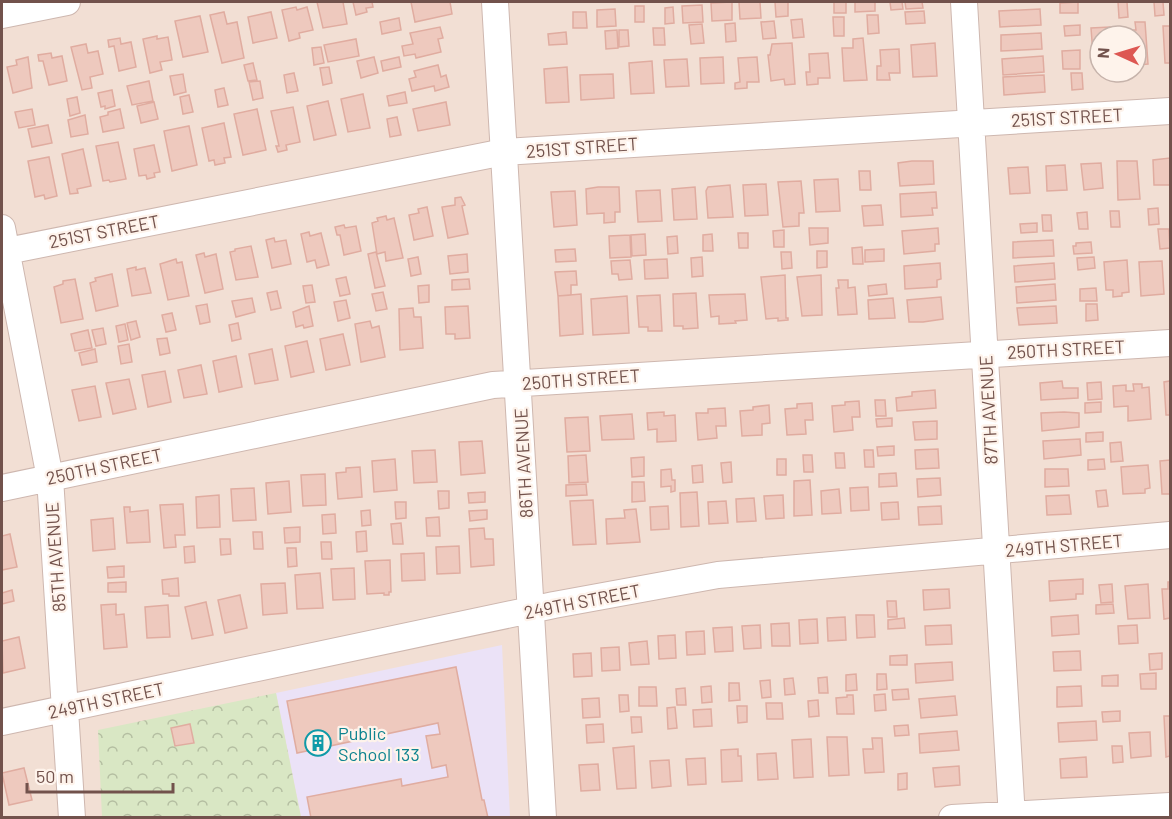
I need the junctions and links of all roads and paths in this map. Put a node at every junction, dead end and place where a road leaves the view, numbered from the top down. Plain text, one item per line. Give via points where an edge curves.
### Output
1 (67, 2) edge
2 (495, 2) edge
3 (964, 2) edge
4 (2, 15) edge
5 (1170, 111) edge
6 (971, 123) junction
7 (504, 152) junction
8 (3, 244) edge
9 (1170, 344) edge
10 (984, 354) junction
11 (519, 383) junction
12 (50, 477) junction
13 (2, 488) edge
14 (1170, 535) edge
15 (996, 551) junction
16 (531, 610) junction
17 (65, 708) junction
18 (2, 722) edge
19 (1170, 806) edge
20 (1012, 816) edge
21 (72, 818) edge
22 (543, 818) edge
23 (952, 818) edge

1 - 4 street
2 - 7 street, 86TH AVENUE
3 - 6 street, 87TH AVENUE
5 - 6 street, 251ST STREET
6 - 7 street, 251ST STREET
6 - 10 street, 87TH AVENUE
7 - 8 street, 251ST STREET
7 - 11 street, 86TH AVENUE
8 - 12 street, 85TH AVENUE
9 - 10 street, 250TH STREET
10 - 11 street, 250TH STREET
10 - 15 street, 87TH AVENUE
11 - 12 street, 250TH STREET
11 - 16 street, 86TH AVENUE
12 - 13 street, 250TH STREET
12 - 17 street, 85TH AVENUE
14 - 15 street, 249TH STREET
15 - 16 street, 249TH STREET via 718,575
15 - 20 street, 87TH AVENUE
16 - 17 street, 249TH STREET
16 - 22 street, 86TH AVENUE
17 - 18 street, 249TH STREET
17 - 21 street, 85TH AVENUE
19 - 20 street
20 - 23 street

